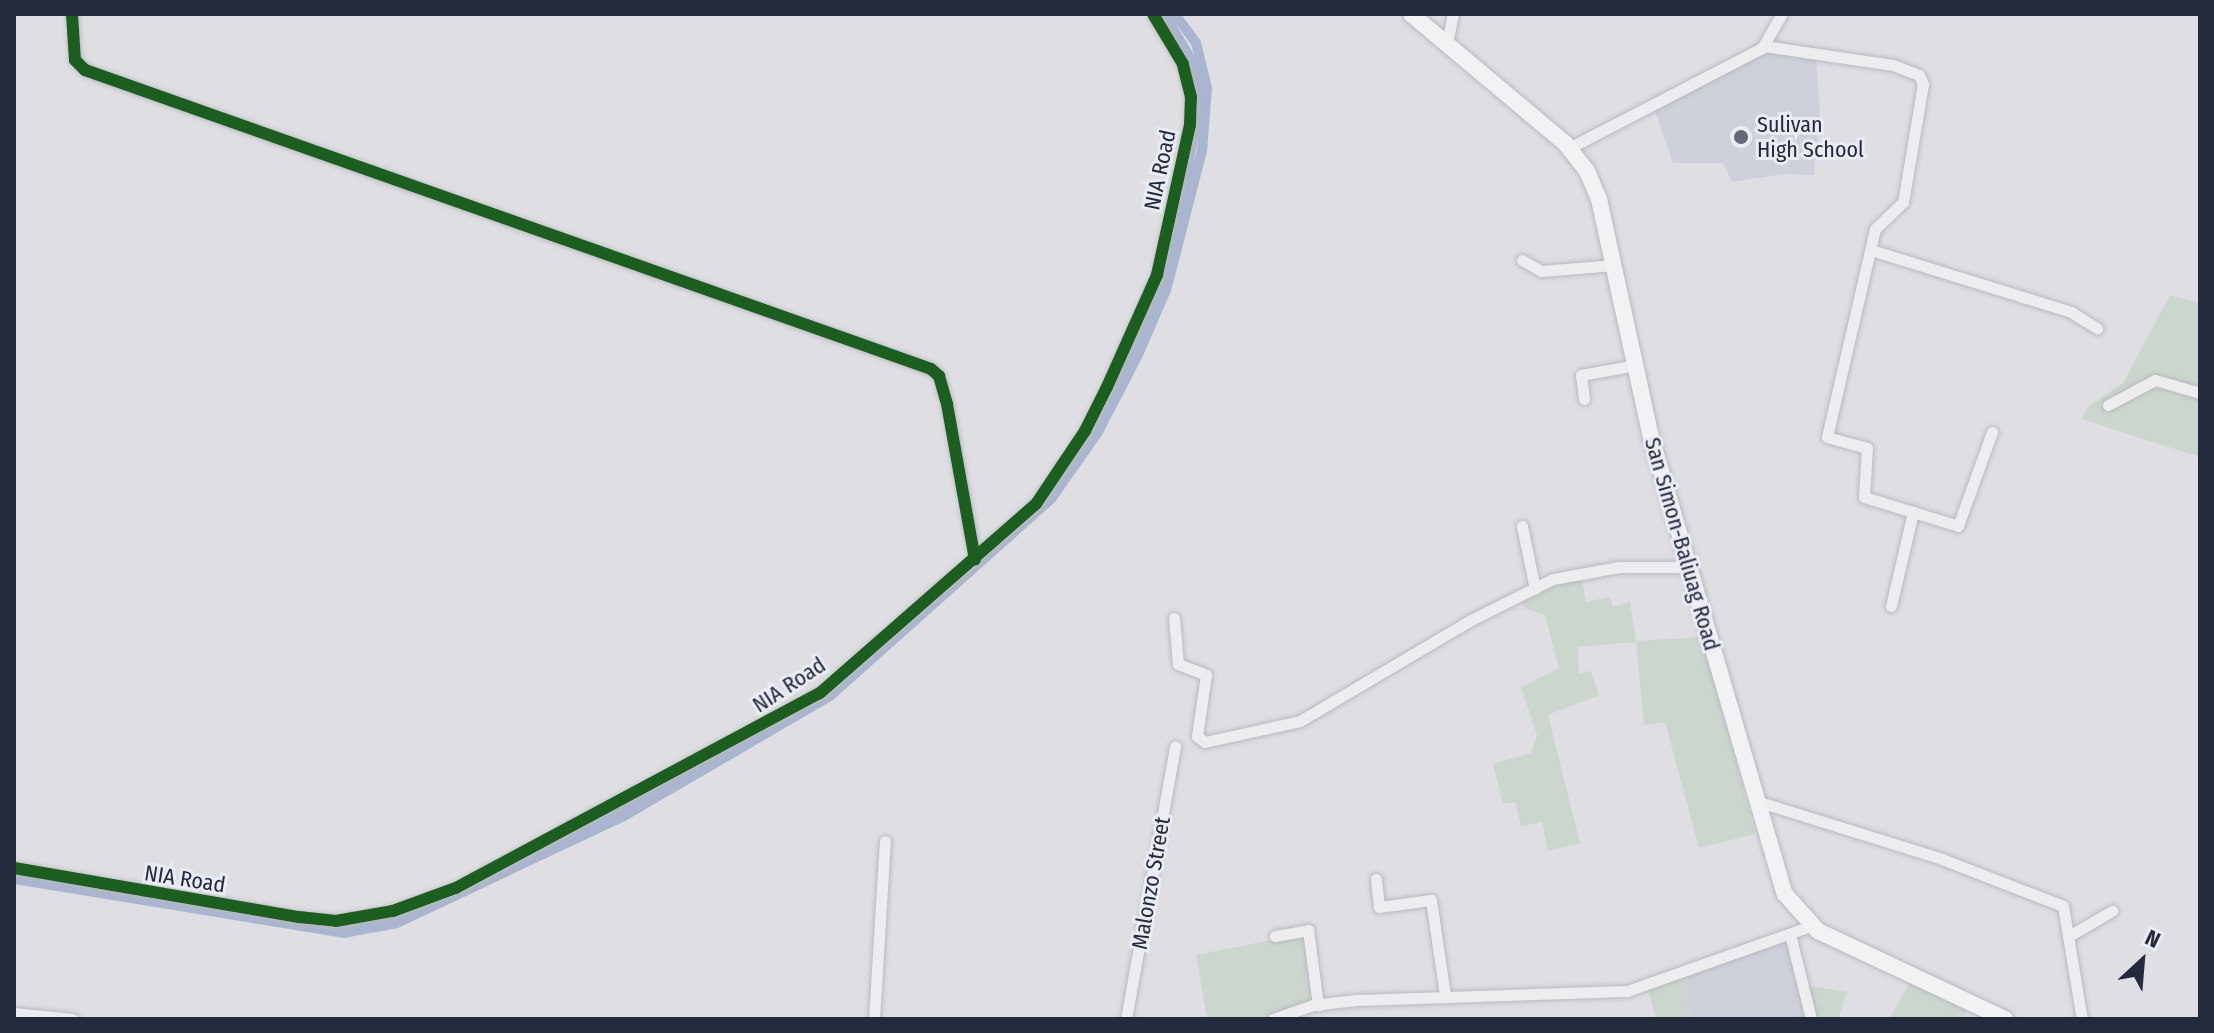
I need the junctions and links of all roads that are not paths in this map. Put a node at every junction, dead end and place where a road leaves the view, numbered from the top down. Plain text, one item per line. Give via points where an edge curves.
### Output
1 (72, 14) edge
2 (1153, 14) edge
3 (1411, 14) edge
4 (1453, 14) edge
5 (1782, 14) edge
6 (1447, 44) junction
7 (1764, 46) junction
8 (1569, 148) junction
9 (1871, 250) junction
10 (1522, 260) dead end
11 (1615, 265) junction
12 (2097, 328) dead end
13 (1636, 365) junction
14 (2200, 393) edge
15 (1584, 399) dead end
16 (2108, 405) dead end
17 (1992, 432) dead end
18 (1913, 512) junction
19 (1522, 526) dead end
20 (975, 559) junction
21 (1689, 567) junction
22 (1535, 589) junction
23 (1891, 606) dead end
24 (1174, 618) dead end
25 (1175, 746) dead end
26 (1755, 801) junction
27 (885, 841) dead end
28 (14, 868) edge
29 (1376, 879) dead end
30 (2112, 911) dead end
31 (1811, 926) junction
32 (1790, 934) junction
33 (1275, 936) dead end
34 (2069, 936) junction
35 (1445, 995) junction
36 (1318, 1005) junction
37 (14, 1013) edge
38 (73, 1019) edge
39 (874, 1019) edge
40 (1126, 1019) edge
41 (1273, 1019) edge
42 (1811, 1019) edge
43 (2005, 1019) edge
44 (2082, 1019) edge

1 - 20 street via 75,60 85,70 931,369 939,376 947,404
2 - 20 street, NIA Road via 1183,64 1191,97 1187,146 1157,275 1107,387 1060,470 1036,504
3 - 6 main road, San Simon-Baliuag Road
4 - 6 street
5 - 7 street
6 - 8 main road, San Simon-Baliuag Road
7 - 8 street
7 - 9 street via 1893,65 1921,79 1903,202 1875,229
8 - 11 main road, San Simon-Baliuag Road via 1599,199
9 - 12 street via 2071,312
9 - 18 street via 1827,437 1867,448 1864,497
10 - 11 street via 1541,271
11 - 13 main road, San Simon-Baliuag Road
13 - 15 street via 1581,375
13 - 21 main road, San Simon-Baliuag Road
14 - 16 street via 2155,380
17 - 18 street via 1958,526
18 - 23 street
19 - 22 street
20 - 28 street, NIA Road via 820,693 793,710 456,888 410,906 336,921
21 - 22 street via 1610,568 1553,579
21 - 26 main road, San Simon-Baliuag Road
22 - 24 street via 1300,721 1205,742 1197,736 1206,675 1178,664
25 - 40 street, Malonzo Street
26 - 31 main road, San Simon-Baliuag Road via 1785,894
26 - 34 street via 2056,902 2068,912
27 - 39 street
29 - 35 street via 1379,907 1431,900
30 - 34 street
31 - 32 street
31 - 43 main road, San Simon-Baliuag Road
32 - 35 street via 1627,991
32 - 42 street
33 - 36 street via 1308,930
34 - 44 street
35 - 36 street
36 - 41 street
37 - 38 street

